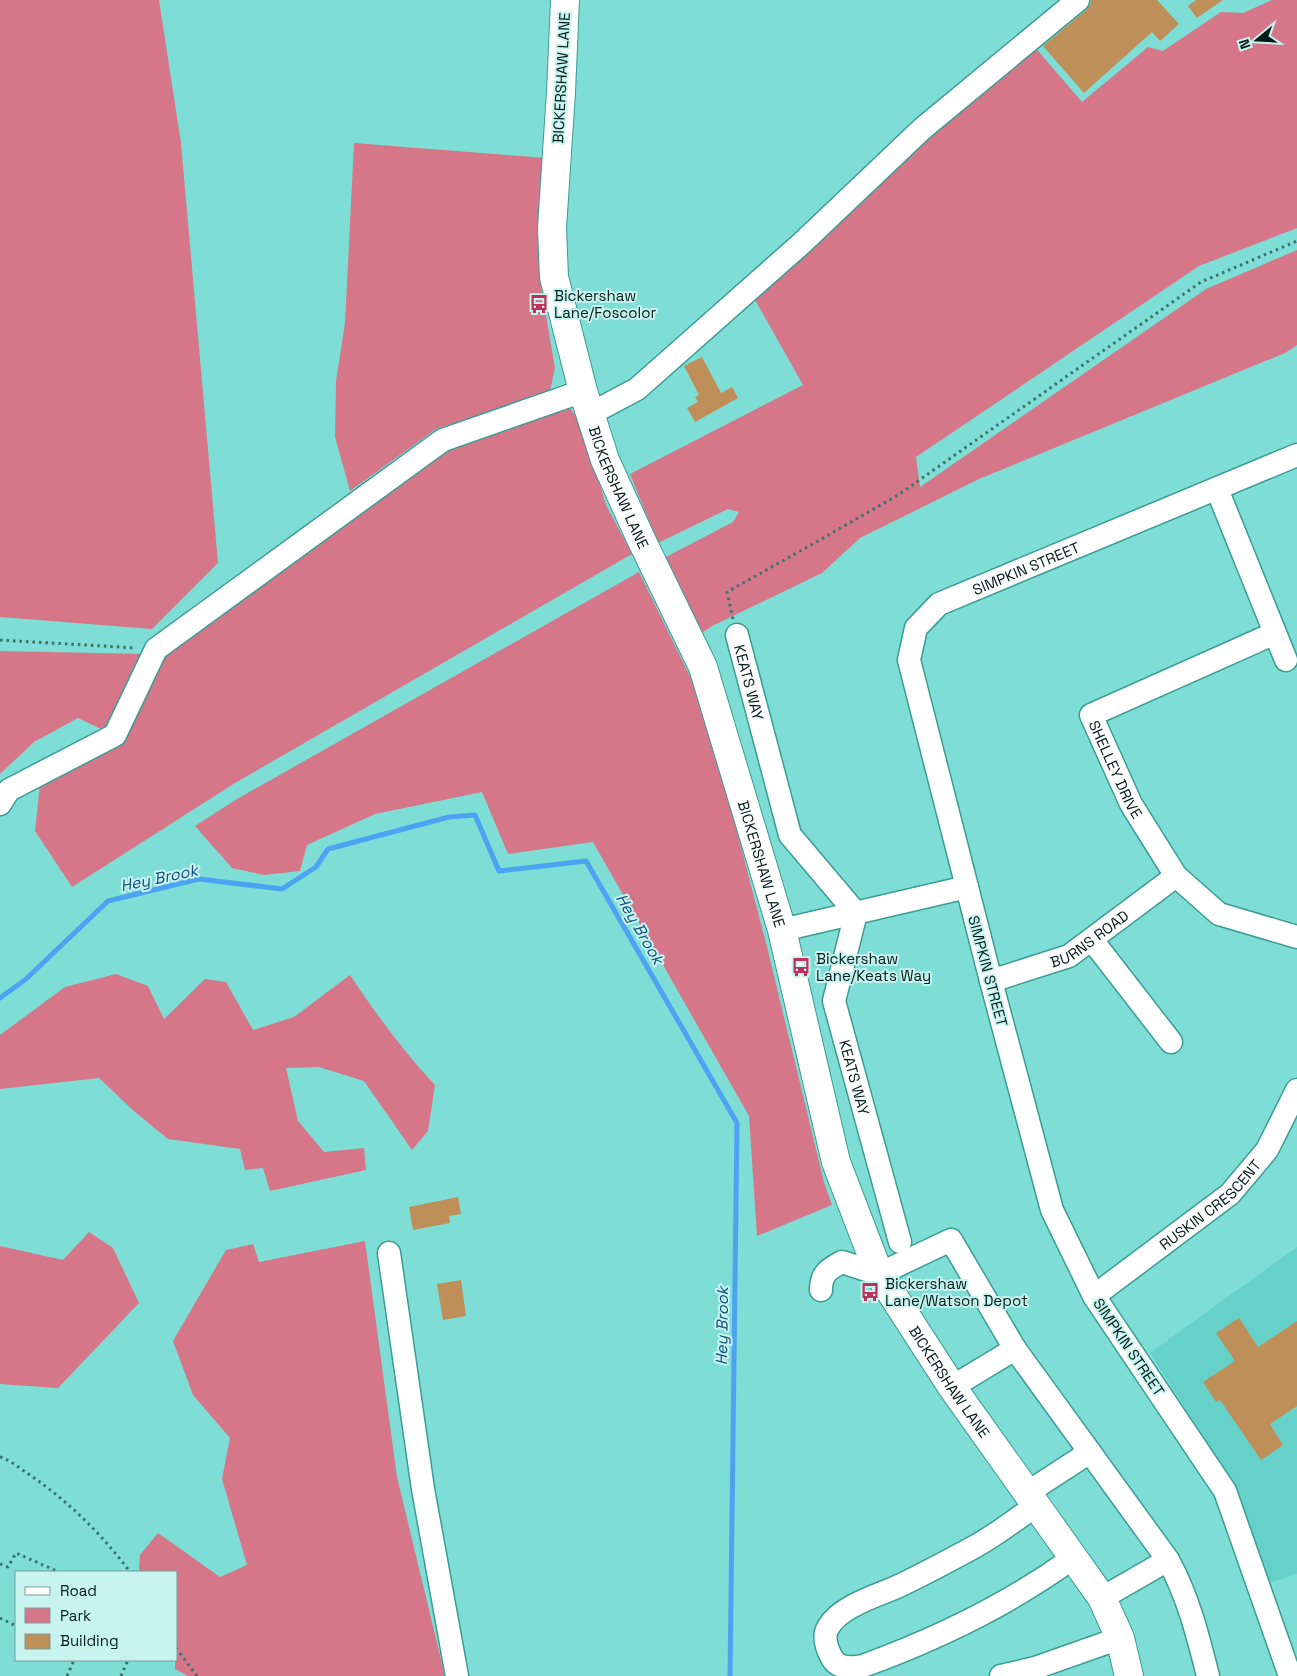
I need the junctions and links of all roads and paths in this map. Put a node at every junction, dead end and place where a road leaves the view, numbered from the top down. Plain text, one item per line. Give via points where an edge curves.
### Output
1 (565, 0) edge
2 (1078, 0) edge
3 (1297, 241) edge
4 (586, 402) junction
5 (1297, 455) edge
6 (1217, 489) junction
7 (1275, 633) junction
8 (737, 635) joint
9 (0, 640) edge
10 (156, 649) junction
11 (1286, 660) dead end
12 (0, 804) edge
13 (1176, 876) junction
14 (967, 887) junction
15 (856, 913) junction
16 (782, 930) junction
17 (1297, 937) edge
18 (1092, 940) junction
19 (990, 980) junction
20 (1171, 1042) dead end
21 (1297, 1090) edge
22 (900, 1242) dead end
23 (389, 1253) dead end
24 (879, 1274) junction
25 (821, 1290) dead end
26 (1094, 1296) junction
27 (1015, 1349) junction
28 (952, 1387) junction
29 (1090, 1452) junction
30 (0, 1457) edge
31 (1032, 1499) junction
32 (1074, 1557) junction
33 (1168, 1560) junction
34 (0, 1564) edge
35 (57, 1571) edge
36 (129, 1571) edge
37 (1102, 1598) junction
38 (0, 1618) edge
39 (15, 1626) edge
40 (1120, 1638) junction
41 (178, 1651) edge
42 (74, 1661) edge
43 (128, 1661) edge
44 (1292, 1673) edge
45 (67, 1676) edge
46 (121, 1676) edge
47 (197, 1676) edge
48 (457, 1676) edge
49 (1001, 1676) edge
50 (1130, 1676) edge
51 (1208, 1676) edge

1 - 4 main road, BICKERSHAW LANE via 552,228 554,276
2 - 4 street via 922,129 802,243 638,389
3 - 8 path via 1201,282 898,494 726,592
4 - 10 street via 443,440
4 - 16 main road, BICKERSHAW LANE via 605,460 703,667
5 - 6 street, SIMPKIN STREET
6 - 7 street
6 - 14 street, SIMPKIN STREET via 939,604 916,628 910,660
7 - 11 street
7 - 13 street, SHELLEY DRIVE via 1091,715 1131,804
8 - 15 street, KEATS WAY via 790,835
9 - 10 path
10 - 12 street via 116,735 9,790
13 - 17 street, SHELLEY DRIVE via 1220,914
13 - 18 street, BURNS ROAD
14 - 15 street
14 - 19 street, SIMPKIN STREET
15 - 16 street
15 - 22 street, KEATS WAY via 834,1001
16 - 24 main road, BICKERSHAW LANE via 836,1162
18 - 19 street, BURNS ROAD via 1069,956
18 - 20 street
19 - 26 street, SIMPKIN STREET via 1052,1210
21 - 26 street, RUSKIN CRESCENT via 1267,1150 1230,1194
23 - 48 street via 423,1489
24 - 25 street via 842,1262 829,1269 821,1280
24 - 27 street via 951,1240
24 - 28 main road, BICKERSHAW LANE
26 - 44 street, SIMPKIN STREET via 1225,1491
27 - 28 street
27 - 29 street
28 - 31 main road, BICKERSHAW LANE
29 - 31 street
29 - 33 street
30 - 36 path via 34,1478 83,1516
31 - 32 main road, BICKERSHAW LANE
31 - 32 street via 977,1545 841,1614 828,1626 825,1636 834,1662 852,1668 863,1666 936,1636 1008,1600
32 - 37 main road, BICKERSHAW LANE
33 - 37 street
33 - 51 street via 1198,1632
34 - 35 path via 8,1567 16,1553
37 - 40 main road, BICKERSHAW LANE
38 - 39 path
40 - 49 street via 1035,1668
40 - 50 main road, BICKERSHAW LANE
41 - 47 path
42 - 45 path
43 - 46 path

